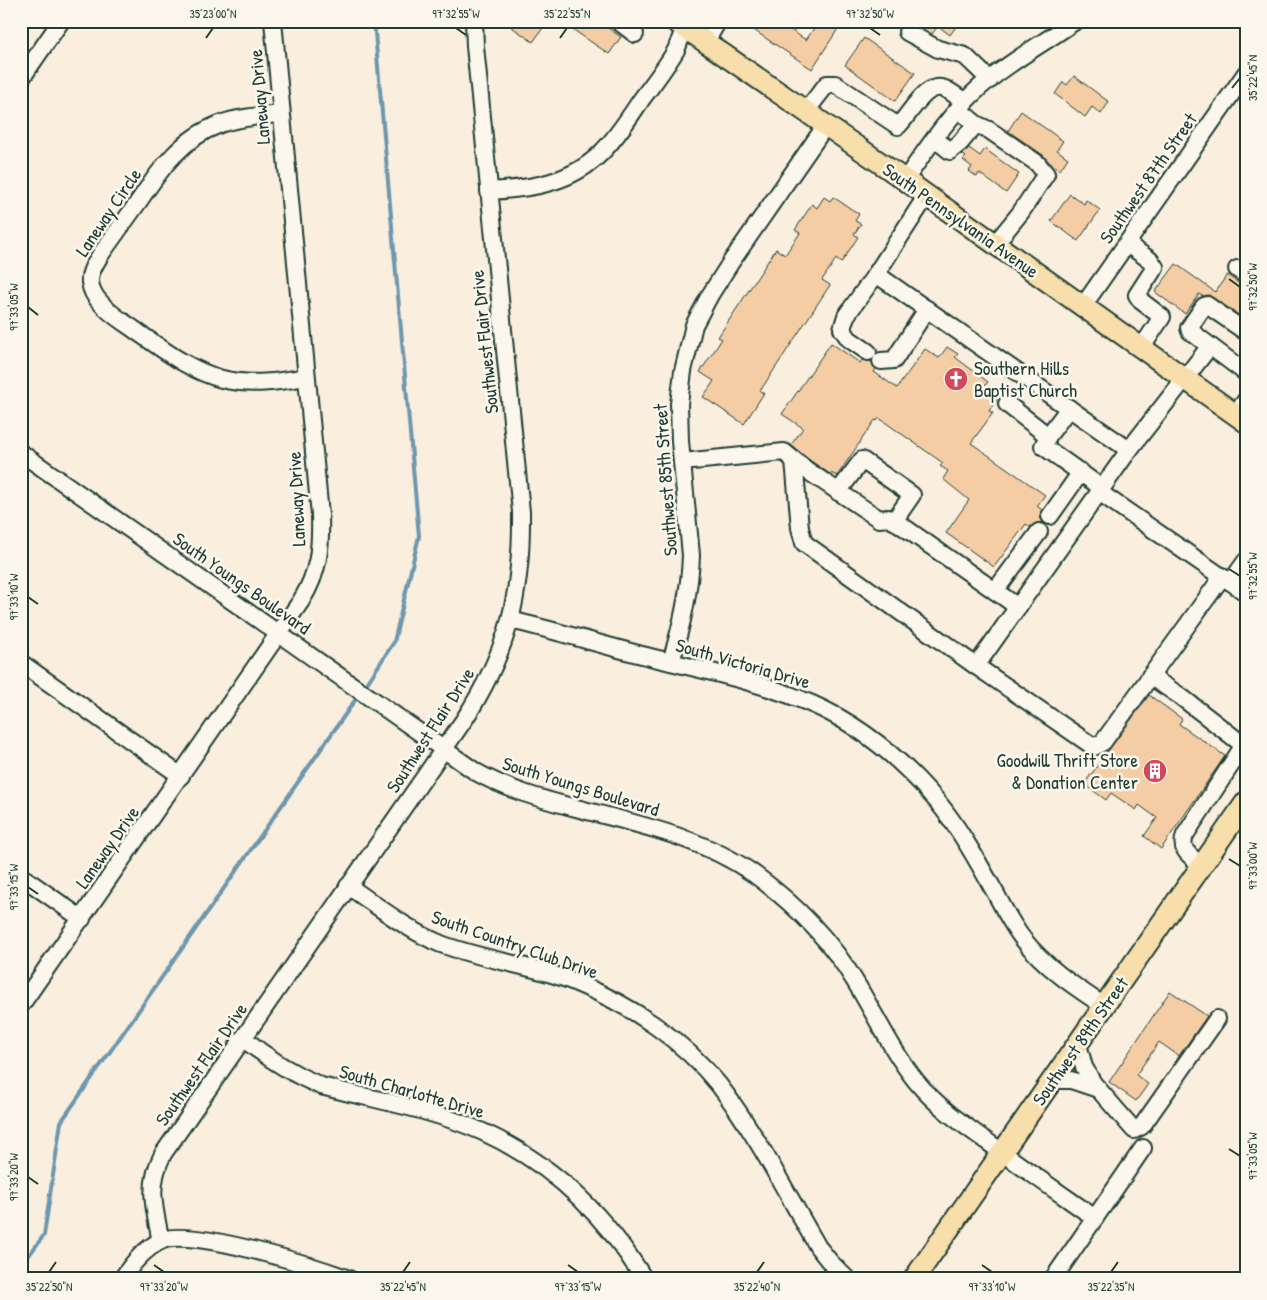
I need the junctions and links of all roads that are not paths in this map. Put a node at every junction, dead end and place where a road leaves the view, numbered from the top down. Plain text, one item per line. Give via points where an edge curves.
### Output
1 (62, 21) edge
2 (273, 21) edge
3 (474, 21) edge
4 (618, 21) edge
5 (718, 21) edge
6 (1075, 21) edge
7 (682, 24) edge
8 (907, 32) dead end
9 (635, 34) dead end
10 (705, 43) junction
11 (1246, 73) edge
12 (21, 79) edge
13 (990, 80) junction
14 (961, 106) junction
15 (806, 111) junction
16 (281, 114) junction
17 (976, 124) junction
18 (826, 125) junction
19 (934, 139) junction
20 (906, 180) junction
21 (489, 191) junction
22 (927, 195) junction
23 (995, 244) junction
24 (1126, 244) junction
25 (876, 274) junction
26 (1083, 306) junction
27 (927, 309) junction
28 (1246, 332) edge
29 (1210, 346) junction
30 (1142, 347) junction
31 (868, 352) dead end
32 (881, 361) dead end
33 (1246, 373) edge
34 (306, 378) junction
35 (1185, 378) junction
36 (1007, 404) dead end
37 (1069, 408) junction
38 (1242, 412) edge
39 (1048, 436) junction
40 (1129, 450) junction
41 (21, 453) edge
42 (794, 460) junction
43 (682, 462) junction
44 (1081, 472) junction
45 (1100, 490) junction
46 (838, 492) junction
47 (1050, 516) dead end
48 (894, 521) junction
49 (1039, 532) dead end
50 (1246, 561) edge
51 (1226, 580) junction
52 (995, 591) junction
53 (1246, 593) edge
54 (1018, 607) junction
55 (510, 620) junction
56 (279, 634) junction
57 (671, 662) junction
58 (21, 663) edge
59 (976, 666) junction
60 (1150, 676) junction
61 (1245, 746) edge
62 (444, 749) junction
63 (182, 776) junction
64 (1246, 802) edge
65 (1202, 866) junction
66 (21, 876) edge
67 (348, 886) junction
68 (82, 919) junction
69 (21, 1005) edge
70 (1104, 1006) junction
71 (1217, 1019) dead end
72 (243, 1038) junction
73 (1078, 1044) junction
74 (1053, 1080) junction
75 (1098, 1089) junction
76 (1143, 1148) dead end
77 (1002, 1152) junction
78 (1095, 1218) junction
79 (161, 1240) junction
80 (122, 1279) edge
81 (349, 1279) edge
82 (644, 1279) edge
83 (846, 1279) edge
84 (914, 1279) edge
85 (1053, 1279) edge

1 - 12 street
2 - 16 street, Laneway Drive
3 - 21 street, Southwest Flair Drive
4 - 9 street
5 - 10 street
6 - 13 street
7 - 10 main road, South Pennsylvania Avenue
7 - 21 street via 676,50 611,142 590,162 546,184
8 - 13 street via 938,49 965,56
10 - 15 main road, South Pennsylvania Avenue
11 - 24 street, Southwest 87th Street
13 - 14 street
14 - 15 street via 944,88 933,88 924,94 898,126 835,84 827,84
14 - 17 street
14 - 19 street
15 - 18 main road, South Pennsylvania Avenue
16 - 34 street, Laneway Drive
16 - 34 street, Laneway Circle via 220,124 195,136 179,149 161,168 101,254 90,280 94,294 108,311 206,374 232,381 253,382
17 - 19 street via 950,151
17 - 23 street via 1014,146 1046,174
18 - 20 main road, South Pennsylvania Avenue
18 - 43 street, Southwest 85th Street via 721,278 694,326 680,386
19 - 20 street
20 - 22 main road, South Pennsylvania Avenue
21 - 55 street, Southwest Flair Drive via 521,512 520,564
22 - 23 main road, South Pennsylvania Avenue
22 - 25 street
23 - 26 main road, South Pennsylvania Avenue
24 - 26 street, Southwest 87th Street
24 - 30 street via 1155,267 1137,295 1162,317
25 - 27 street
25 - 31 street via 846,316 842,329 848,338
26 - 30 main road, South Pennsylvania Avenue
27 - 32 street via 894,360
27 - 37 street
28 - 29 street via 1209,306 1204,306 1189,330
29 - 33 street
29 - 35 street
30 - 35 main road, South Pennsylvania Avenue
34 - 56 street, Laneway Drive via 320,515 320,546 308,590
35 - 38 main road, South Pennsylvania Avenue
35 - 40 street
36 - 39 street
37 - 39 street
37 - 40 street
39 - 44 street via 1043,446
40 - 45 street
41 - 56 street, South Youngs Boulevard
42 - 43 street via 781,451
42 - 46 street
42 - 59 street via 804,543
43 - 57 street, Southwest 85th Street via 691,571
44 - 45 street
44 - 47 street
45 - 51 street
45 - 54 street
46 - 48 street via 879,519
46 - 48 street via 862,460 912,495
48 - 52 street
49 - 52 street
50 - 51 street
51 - 53 street
51 - 60 street
52 - 54 street
54 - 59 street
55 - 57 street, South Victoria Drive
55 - 62 street, Southwest Flair Drive via 488,680
56 - 62 street, South Youngs Boulevard
56 - 63 street, Laneway Drive
57 - 70 street, South Victoria Drive via 763,686 814,704 887,751 949,818 1028,945 1059,975
58 - 63 street
59 - 60 street via 1094,747 1103,742
60 - 61 street
61 - 65 street via 1183,843 1185,851
62 - 67 street, Southwest Flair Drive
62 - 77 street, South Youngs Boulevard via 476,772 507,788 669,833 706,848 752,874 794,906 830,946 857,983 894,1049 917,1082 941,1108
63 - 68 street, Laneway Drive
64 - 65 main road, Southwest 89th Street
65 - 70 main road, Southwest 89th Street
66 - 68 street
67 - 72 street, Southwest Flair Drive
67 - 83 street, South Country Club Drive via 400,922 430,938 472,954 558,976 613,999 650,1021 718,1084 818,1247
68 - 69 street, Laneway Drive
70 - 73 main road, Southwest 89th Street
71 - 75 street via 1142,1126 1134,1130
72 - 79 street, Southwest Flair Drive via 157,1167 153,1205
72 - 82 street, South Charlotte Drive via 285,1068 321,1086 423,1111 470,1127 535,1160 592,1210
73 - 74 main road, Southwest 89th Street
73 - 75 street via 1084,1067
74 - 75 street via 1071,1080
74 - 77 main road, Southwest 89th Street
76 - 78 street
77 - 78 street, South Youngs Boulevard
77 - 84 main road, Southwest 89th Street
78 - 85 street
79 - 80 street via 135,1262
79 - 81 street via 182,1238 223,1243

